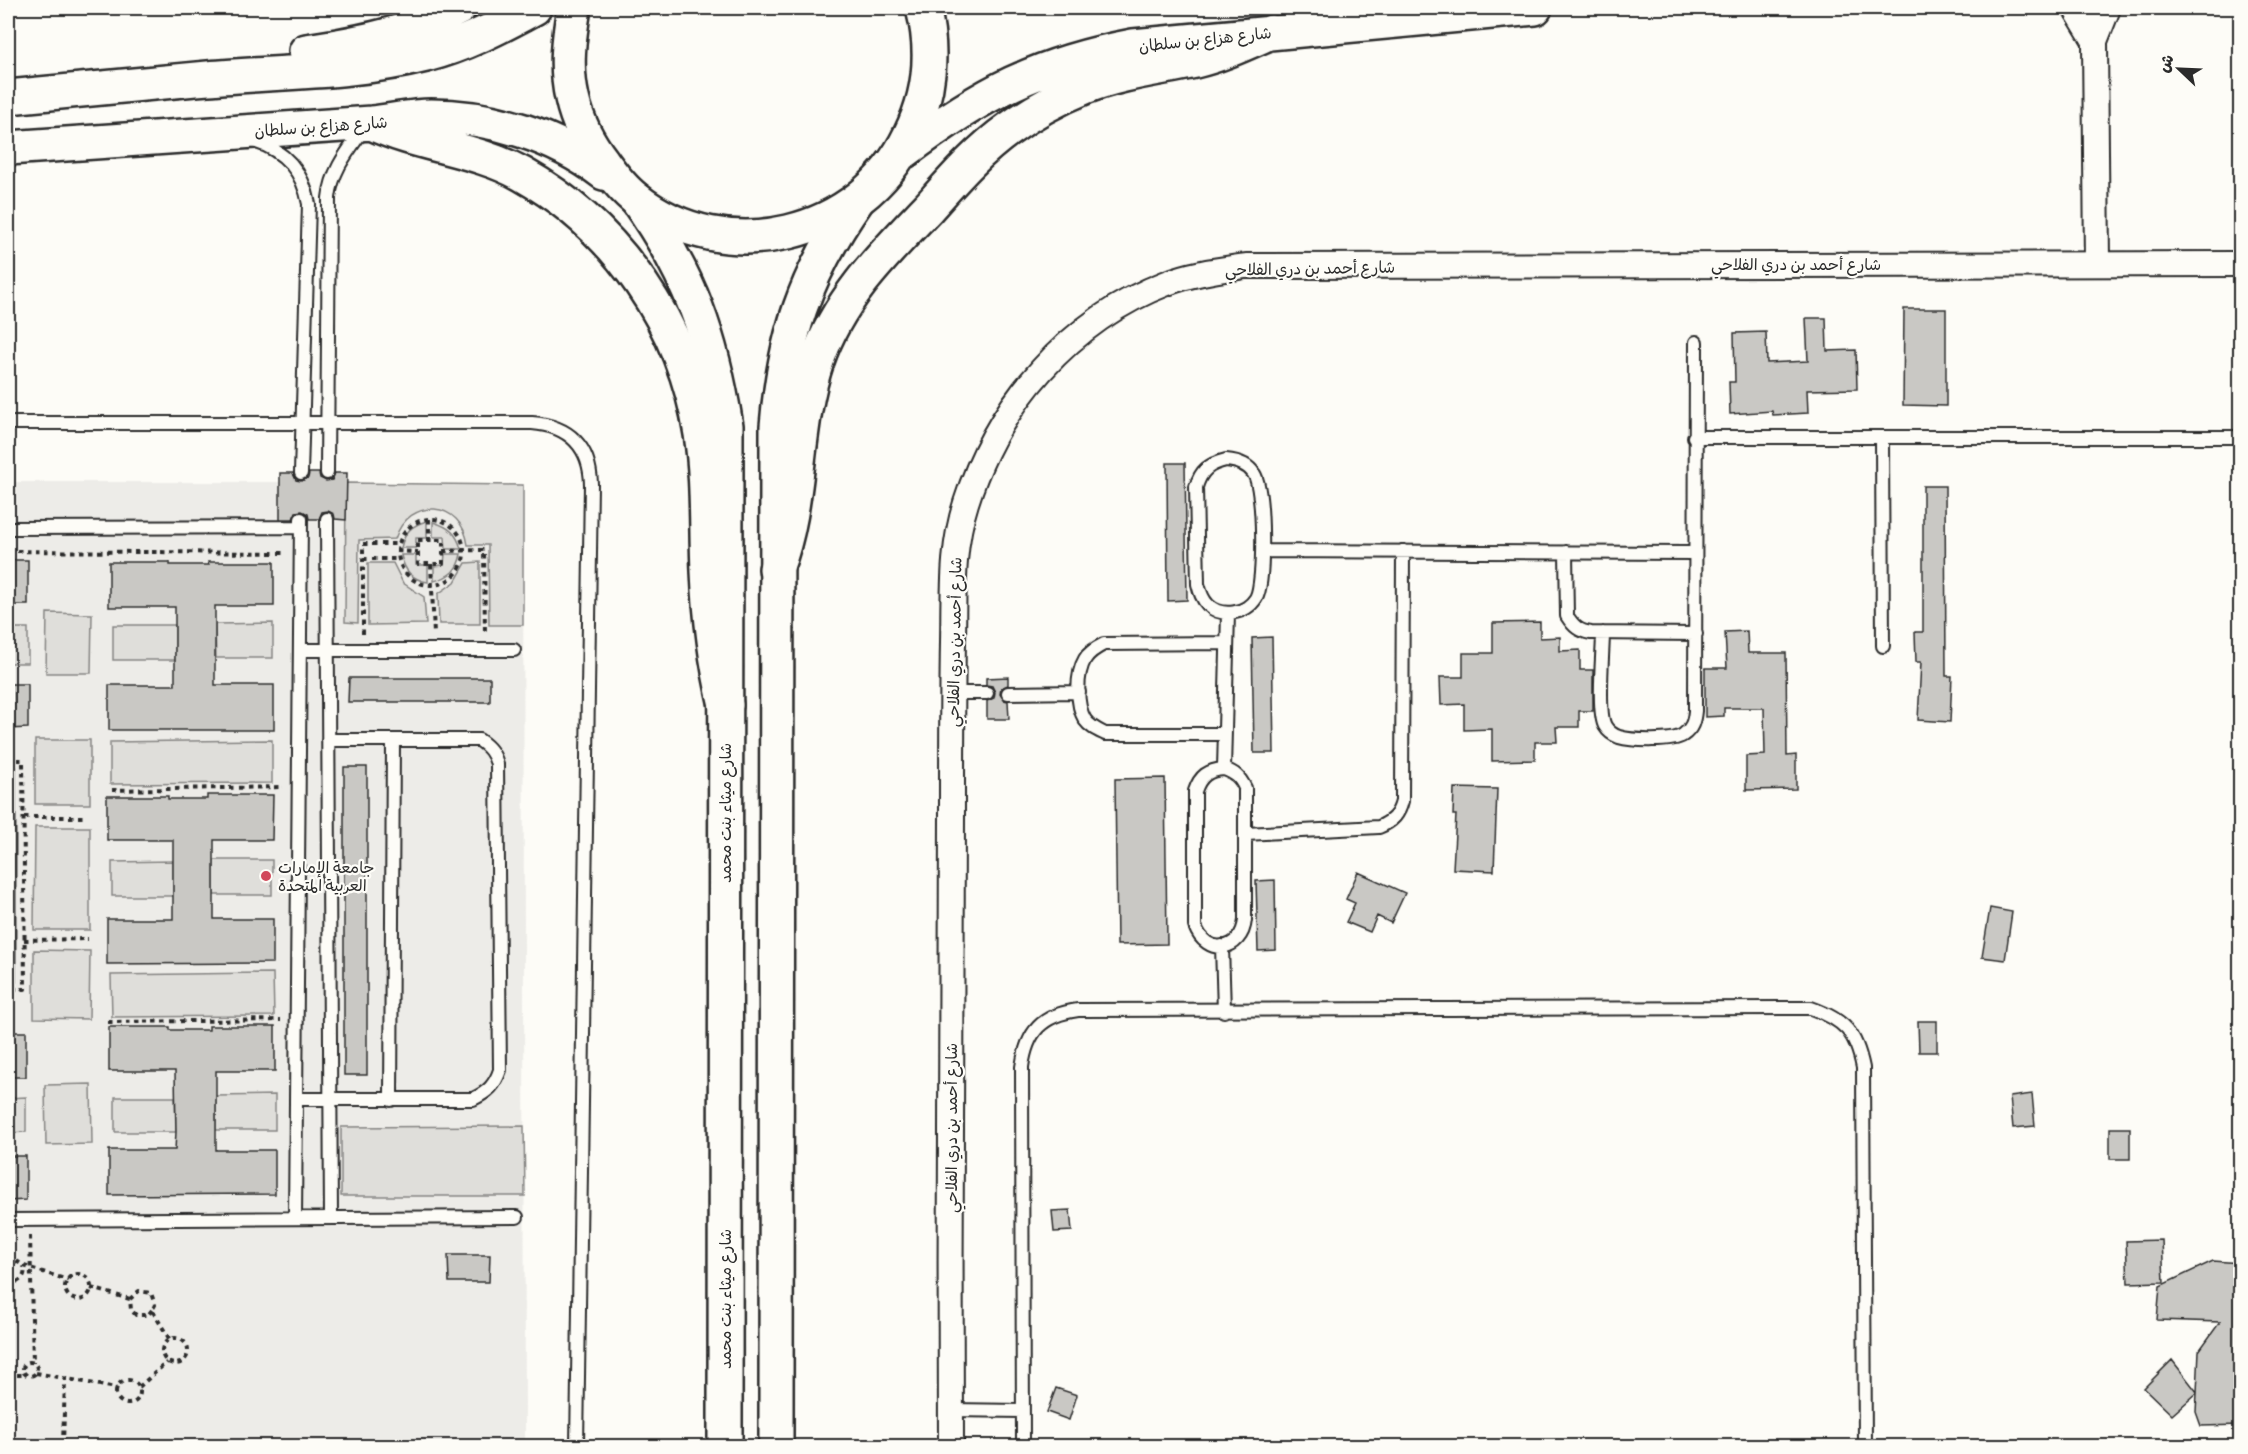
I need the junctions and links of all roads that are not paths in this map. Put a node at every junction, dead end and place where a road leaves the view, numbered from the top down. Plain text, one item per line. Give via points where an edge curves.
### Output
1 (459, 8) edge
2 (534, 8) edge
3 (574, 8) edge
4 (922, 8) edge
5 (1535, 8) edge
6 (2075, 8) edge
7 (2108, 8) edge
8 (1271, 32) junction
9 (2095, 40) junction
10 (208, 78) junction
11 (8, 98) edge
12 (370, 123) junction
13 (227, 133) junction
14 (8, 148) edge
15 (901, 154) junction
16 (628, 192) junction
17 (856, 202) junction
18 (2097, 263) junction
19 (2241, 264) edge
20 (1696, 342) dead end
21 (327, 422) junction
22 (8, 423) edge
23 (302, 423) junction
24 (1694, 437) junction
25 (1882, 437) junction
26 (2241, 437) edge
27 (301, 472) dead end
28 (327, 473) dead end
29 (327, 519) dead end
30 (8, 528) edge
31 (1263, 550) junction
32 (1402, 551) junction
33 (1566, 552) junction
34 (1694, 553) junction
35 (776, 569) junction
36 (1228, 613) junction
37 (1603, 633) junction
38 (1696, 634) junction
39 (1227, 643) junction
40 (1883, 646) dead end
41 (300, 650) junction
42 (328, 650) junction
43 (514, 650) dead end
44 (1078, 692) junction
45 (952, 693) junction
46 (987, 693) dead end
47 (1008, 693) dead end
48 (726, 705) junction
49 (1225, 734) junction
50 (328, 740) junction
51 (393, 740) junction
52 (1224, 770) junction
53 (1246, 834) junction
54 (1222, 946) junction
55 (1224, 1011) junction
56 (296, 1099) junction
57 (330, 1100) junction
58 (390, 1100) junction
59 (518, 1217) dead end
60 (295, 1218) junction
61 (331, 1218) junction
62 (8, 1221) edge
63 (951, 1410) junction
64 (1022, 1411) junction
65 (719, 1441) edge
66 (577, 1446) edge
67 (776, 1446) edge
68 (951, 1446) edge
69 (1023, 1446) edge
70 (1865, 1446) edge

1 - 10 main road via 377,39 258,60
2 - 10 main road via 482,35 425,55 366,66
3 - 16 main road, شارع ميثاء بنت محمد via 567,48 572,98 589,144
4 - 15 main road via 928,29 929,73 920,115
5 - 8 main road, شارع هزاع بن سلطان
6 - 9 street
7 - 9 street
8 - 15 main road, شارع هزاع بن سلطان via 1133,46 1062,62 993,91
8 - 35 main road via 1196,61 1127,73 1046,105 975,157 872,268 849,296 817,360 808,394 793,510
9 - 18 street
10 - 11 main road
12 - 13 main road, شارع هزاع بن سلطان
12 - 16 main road, شارع هزاع بن سلطان via 429,116 470,117 510,126 585,158
12 - 21 lane via 336,169 328,198
12 - 48 main road via 394,134 487,158 549,190 601,234 654,302 683,362 701,436 713,644
13 - 14 main road, شارع هزاع بن سلطان
13 - 23 lane via 279,152 300,174 306,189 309,204
15 - 17 main road
16 - 17 main road via 678,224 723,236 770,237 815,225
16 - 48 main road, شارع ميثاء بنت محمد via 658,229 692,291 721,393 726,426
17 - 35 main road via 810,280 786,356 777,426
18 - 19 street, شارع أحمد بن دري الفلاحي
18 - 45 street, شارع أحمد بن دري الفلاحي via 1246,266 1170,282 1101,316 1071,340 1043,367 1011,408 986,454 966,502 954,553
20 - 24 lane
21 - 23 lane
21 - 28 lane
21 - 66 lane via 545,424 570,436 590,470
22 - 23 lane
23 - 27 lane
24 - 25 lane
24 - 34 lane
25 - 26 lane
25 - 40 lane
29 - 42 lane
30 - 41 lane via 301,523
31 - 32 lane
31 - 36 lane via 1261,587 1256,598 1249,606
31 - 36 lane via 1254,474 1237,461 1215,462 1199,477 1196,487 1198,584 1207,604
32 - 33 lane
32 - 53 lane via 1400,810 1379,827
33 - 34 lane
33 - 37 lane via 1567,616 1581,631
34 - 38 lane
35 - 67 main road
36 - 39 lane
37 - 38 lane
37 - 38 lane via 1602,711 1606,728 1621,738 1669,740 1685,734 1694,719
39 - 44 lane via 1104,644 1085,658
39 - 49 lane
41 - 42 lane
41 - 56 lane
42 - 43 lane
42 - 50 lane
44 - 47 lane
44 - 49 lane via 1085,719 1093,729 1105,734
45 - 46 lane
45 - 63 street, شارع أحمد بن دري الفلاحي
48 - 65 main road, شارع ميثاء بنت محمد via 725,1392
49 - 52 lane
50 - 51 lane
50 - 57 lane
51 - 58 lane
51 - 58 lane via 479,740 494,754 501,1063 495,1083 473,1099
52 - 53 lane via 1233,772 1245,788
52 - 54 lane via 1205,774 1195,791 1195,927 1204,941
53 - 54 lane via 1244,928 1235,942
54 - 55 lane
55 - 64 lane via 1078,1010 1061,1012 1032,1033 1024,1049 1022,1067
55 - 70 lane via 1811,1008 1831,1015 1848,1028 1859,1047 1863,1068
56 - 57 lane
56 - 60 lane
57 - 58 lane
57 - 61 lane
59 - 61 lane
60 - 61 lane
60 - 62 lane
63 - 64 lane
63 - 68 street, شارع أحمد بن دري الفلاحي
64 - 69 lane

